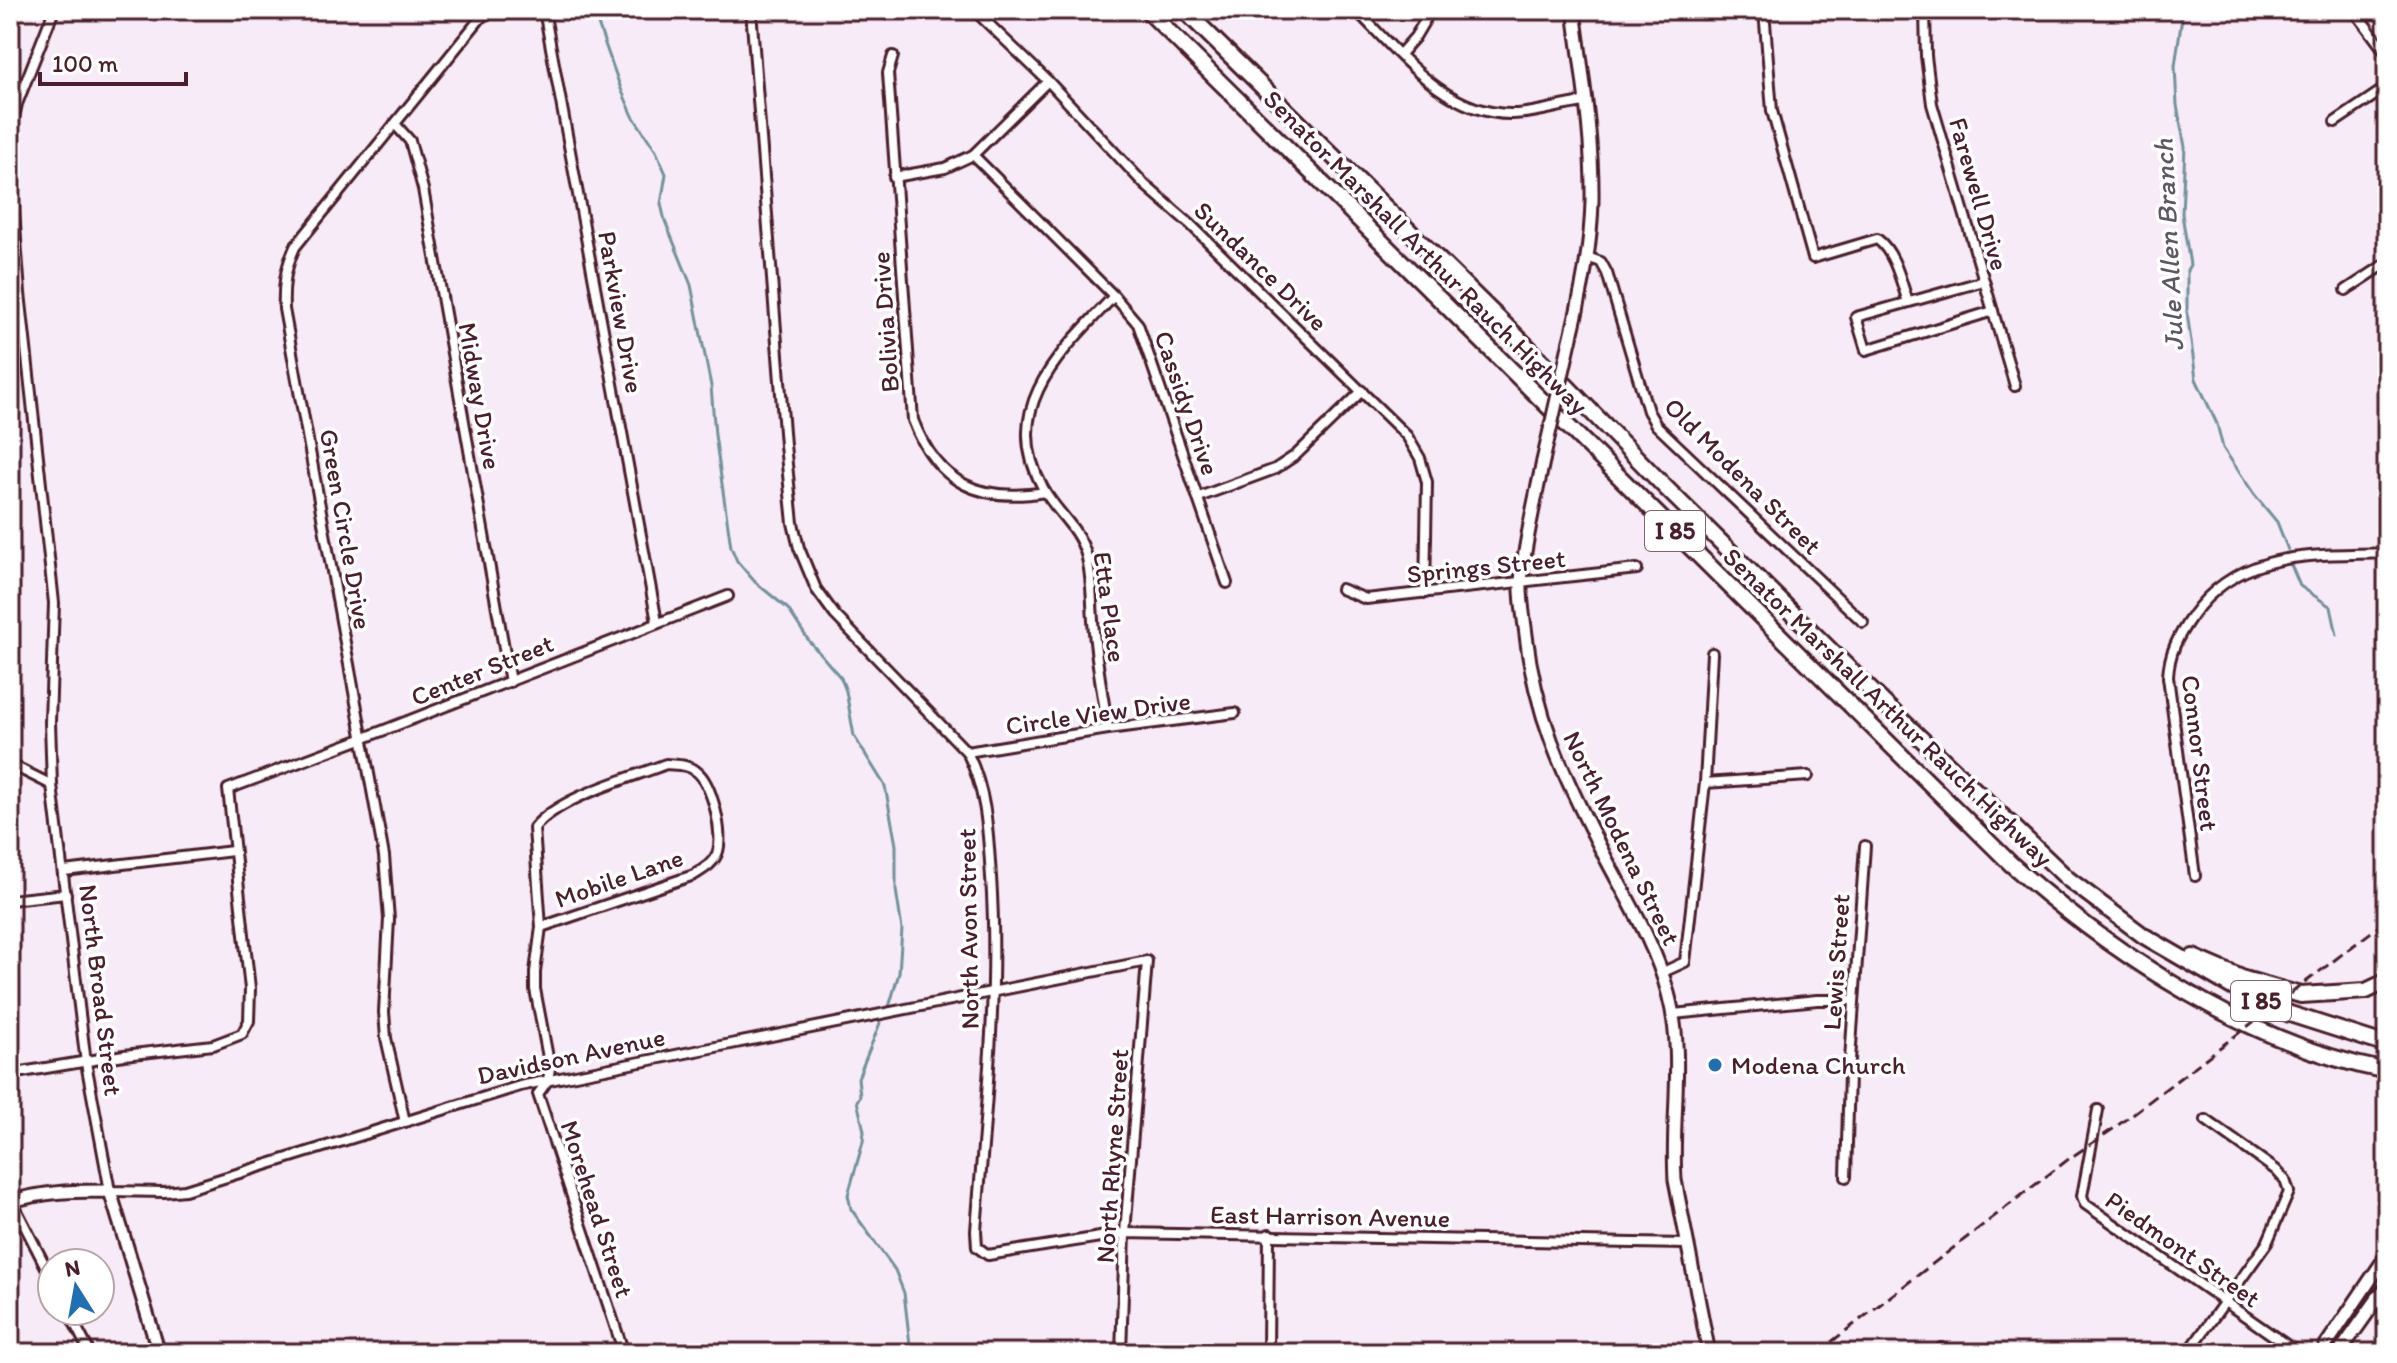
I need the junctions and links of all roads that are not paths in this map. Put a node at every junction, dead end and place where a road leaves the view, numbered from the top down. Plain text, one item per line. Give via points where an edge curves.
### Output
1 (54, 10) edge
2 (487, 10) edge
3 (544, 10) edge
4 (751, 10) edge
5 (974, 10) edge
6 (1147, 10) edge
7 (1184, 10) edge
8 (1356, 10) edge
9 (1431, 10) edge
10 (1574, 10) edge
11 (1764, 10) edge
12 (1925, 10) edge
13 (2354, 10) edge
14 (1400, 54) junction
15 (2387, 54) edge
16 (893, 56) dead end
17 (1048, 81) junction
18 (2387, 87) edge
19 (1586, 102) junction
20 (2335, 122) dead end
21 (395, 124) junction
22 (973, 155) junction
23 (894, 177) junction
24 (1587, 257) junction
25 (2387, 263) edge
26 (1984, 281) junction
27 (2346, 290) dead end
28 (20, 293) junction
29 (10, 295) edge
30 (1114, 296) junction
31 (1908, 302) junction
32 (1993, 311) junction
33 (2015, 386) dead end
34 (1362, 391) junction
35 (1045, 492) junction
36 (1199, 497) junction
37 (2387, 553) edge
38 (1637, 569) dead end
39 (1227, 583) dead end
40 (1521, 583) junction
41 (1341, 589) dead end
42 (1425, 593) junction
43 (728, 596) dead end
44 (657, 622) junction
45 (1863, 622) dead end
46 (1712, 653) dead end
47 (510, 682) junction
48 (1235, 713) dead end
49 (1108, 729) junction
50 (364, 738) junction
51 (967, 752) junction
52 (10, 764) edge
53 (1808, 776) dead end
54 (1705, 783) junction
55 (52, 785) junction
56 (1865, 846) dead end
57 (233, 851) junction
58 (64, 871) junction
59 (2195, 876) dead end
60 (66, 894) junction
61 (10, 900) edge
62 (541, 927) junction
63 (2144, 936) junction
64 (1147, 961) joint
65 (1661, 973) junction
66 (2387, 981) edge
67 (994, 994) junction
68 (1854, 1000) junction
69 (1673, 1014) junction
70 (2387, 1045) edge
71 (86, 1063) junction
72 (2387, 1073) edge
73 (10, 1074) edge
74 (548, 1080) junction
75 (2098, 1110) dead end
76 (2206, 1120) dead end
77 (405, 1122) junction
78 (1846, 1177) dead end
79 (110, 1191) junction
80 (11, 1202) edge
81 (1125, 1233) junction
82 (1269, 1234) junction
83 (1686, 1244) junction
84 (977, 1247) joint
85 (36, 1249) edge
86 (2387, 1255) edge
87 (2384, 1291) edge
88 (2225, 1304) junction
89 (76, 1327) edge
90 (90, 1353) edge
91 (159, 1353) edge
92 (624, 1353) edge
93 (1121, 1353) edge
94 (1268, 1353) edge
95 (1709, 1353) edge
96 (2188, 1353) edge
97 (2298, 1353) edge
98 (2324, 1353) edge
99 (2339, 1353) edge

1 - 28 street, North Broad Street via 11,131
2 - 21 street, Green Circle Drive
3 - 44 street, Parkview Drive
4 - 51 street, North Avon Street via 793,523 811,579 835,615
5 - 17 street, Sundance Drive
6 - 72 highway, Senator Marshall Arthur Rauch Highway / I 85 via 2053,901 2138,963 2232,1015 2300,1045
7 - 63 highway, Senator Marshall Arthur Rauch Highway / I 85 via 1888,707 2068,879
8 - 14 street
9 - 14 street
10 - 19 street, North Modena Street
11 - 31 street via 1772,111 1813,258 1877,239 1892,259
12 - 26 street, Farewell Drive via 1932,104
13 - 15 street
14 - 19 street via 1444,93 1481,111 1521,113
16 - 23 street, Bolivia Drive via 888,73
17 - 22 street
17 - 34 street, Sundance Drive via 1145,185
18 - 20 street
19 - 24 street, North Modena Street via 1592,200
21 - 47 street, Midway Drive via 410,141 423,189
21 - 50 street, Green Circle Drive via 295,247 283,284
22 - 23 street via 945,168
22 - 30 street, Cassidy Drive
23 - 35 street, Bolivia Drive via 909,395 922,444 945,471 981,491 1006,497
24 - 40 street, North Modena Street, bridge
24 - 45 street, Old Modena Street via 1601,262 1607,273 1656,425
25 - 27 street
26 - 31 street
26 - 32 street, Farewell Drive
28 - 29 street
28 - 55 street, North Broad Street via 54,603
30 - 35 street, Etta Place via 1041,380 1033,400 1027,430 1030,460
30 - 36 street, Cassidy Drive via 1138,324
31 - 32 street via 1856,317 1866,350
32 - 33 street, Farewell Drive
34 - 36 street via 1275,469
34 - 42 street, Sundance Drive via 1407,436 1420,458 1427,482
35 - 49 street, Etta Place via 1085,550
36 - 39 street, Cassidy Drive
37 - 59 street, Connor Street via 2258,564 2207,598 2182,631 2169,656 2168,677
38 - 40 street, Springs Street
40 - 42 street, Springs Street
40 - 65 street, North Modena Street via 1533,687 1547,734
41 - 42 street, Springs Street via 1366,599
43 - 44 street, Center Street
44 - 47 street, Center Street
46 - 54 street
47 - 50 street, Center Street
48 - 49 street, Circle View Drive
49 - 51 street, Circle View Drive
50 - 57 street, Center Street via 228,789
50 - 77 street, Green Circle Drive via 389,898 386,1038
51 - 67 street, North Avon Street via 985,808
52 - 55 street
53 - 54 street
54 - 65 street via 1685,962
55 - 58 street, North Broad Street
56 - 68 street, Lewis Street
57 - 58 street
57 - 71 street via 250,989 249,1021 242,1034 213,1045
58 - 60 street, North Broad Street
60 - 61 street
60 - 71 street, North Broad Street
62 - 62 street, Mobile Lane via 534,828 544,815 666,764 700,773 720,833 710,865
62 - 74 street, Mobile Lane via 535,989
63 - 66 highway via 2244,979 2301,995 2366,991
63 - 70 highway, Senator Marshall Arthur Rauch Highway / I 85 via 2246,995
64 - 67 street, Davidson Avenue
64 - 81 street, North Rhyne Street
65 - 69 street, North Modena Street
67 - 74 street, Davidson Avenue
67 - 84 street, North Avon Street
68 - 69 street
68 - 78 street, Lewis Street
69 - 83 street, North Modena Street via 1673,1152
71 - 73 street
71 - 79 street, North Broad Street
74 - 77 street, Davidson Avenue
74 - 92 street, Morehead Street via 538,1094
75 - 88 street, Piedmont Street via 2082,1196 2085,1204
76 - 88 street via 2276,1170 2289,1192 2267,1243
77 - 79 street, Davidson Avenue via 185,1190
79 - 80 street, Davidson Avenue via 70,1190
79 - 91 street, North Broad Street
80 - 85 street
81 - 82 street, East Harrison Avenue
81 - 84 street, East Harrison Avenue via 988,1255
81 - 93 street, North Rhyne Street
82 - 83 street, East Harrison Avenue
82 - 94 street
83 - 95 street, North Modena Street
86 - 98 street
87 - 99 street
88 - 96 street
88 - 97 street, Piedmont Street
89 - 90 street

